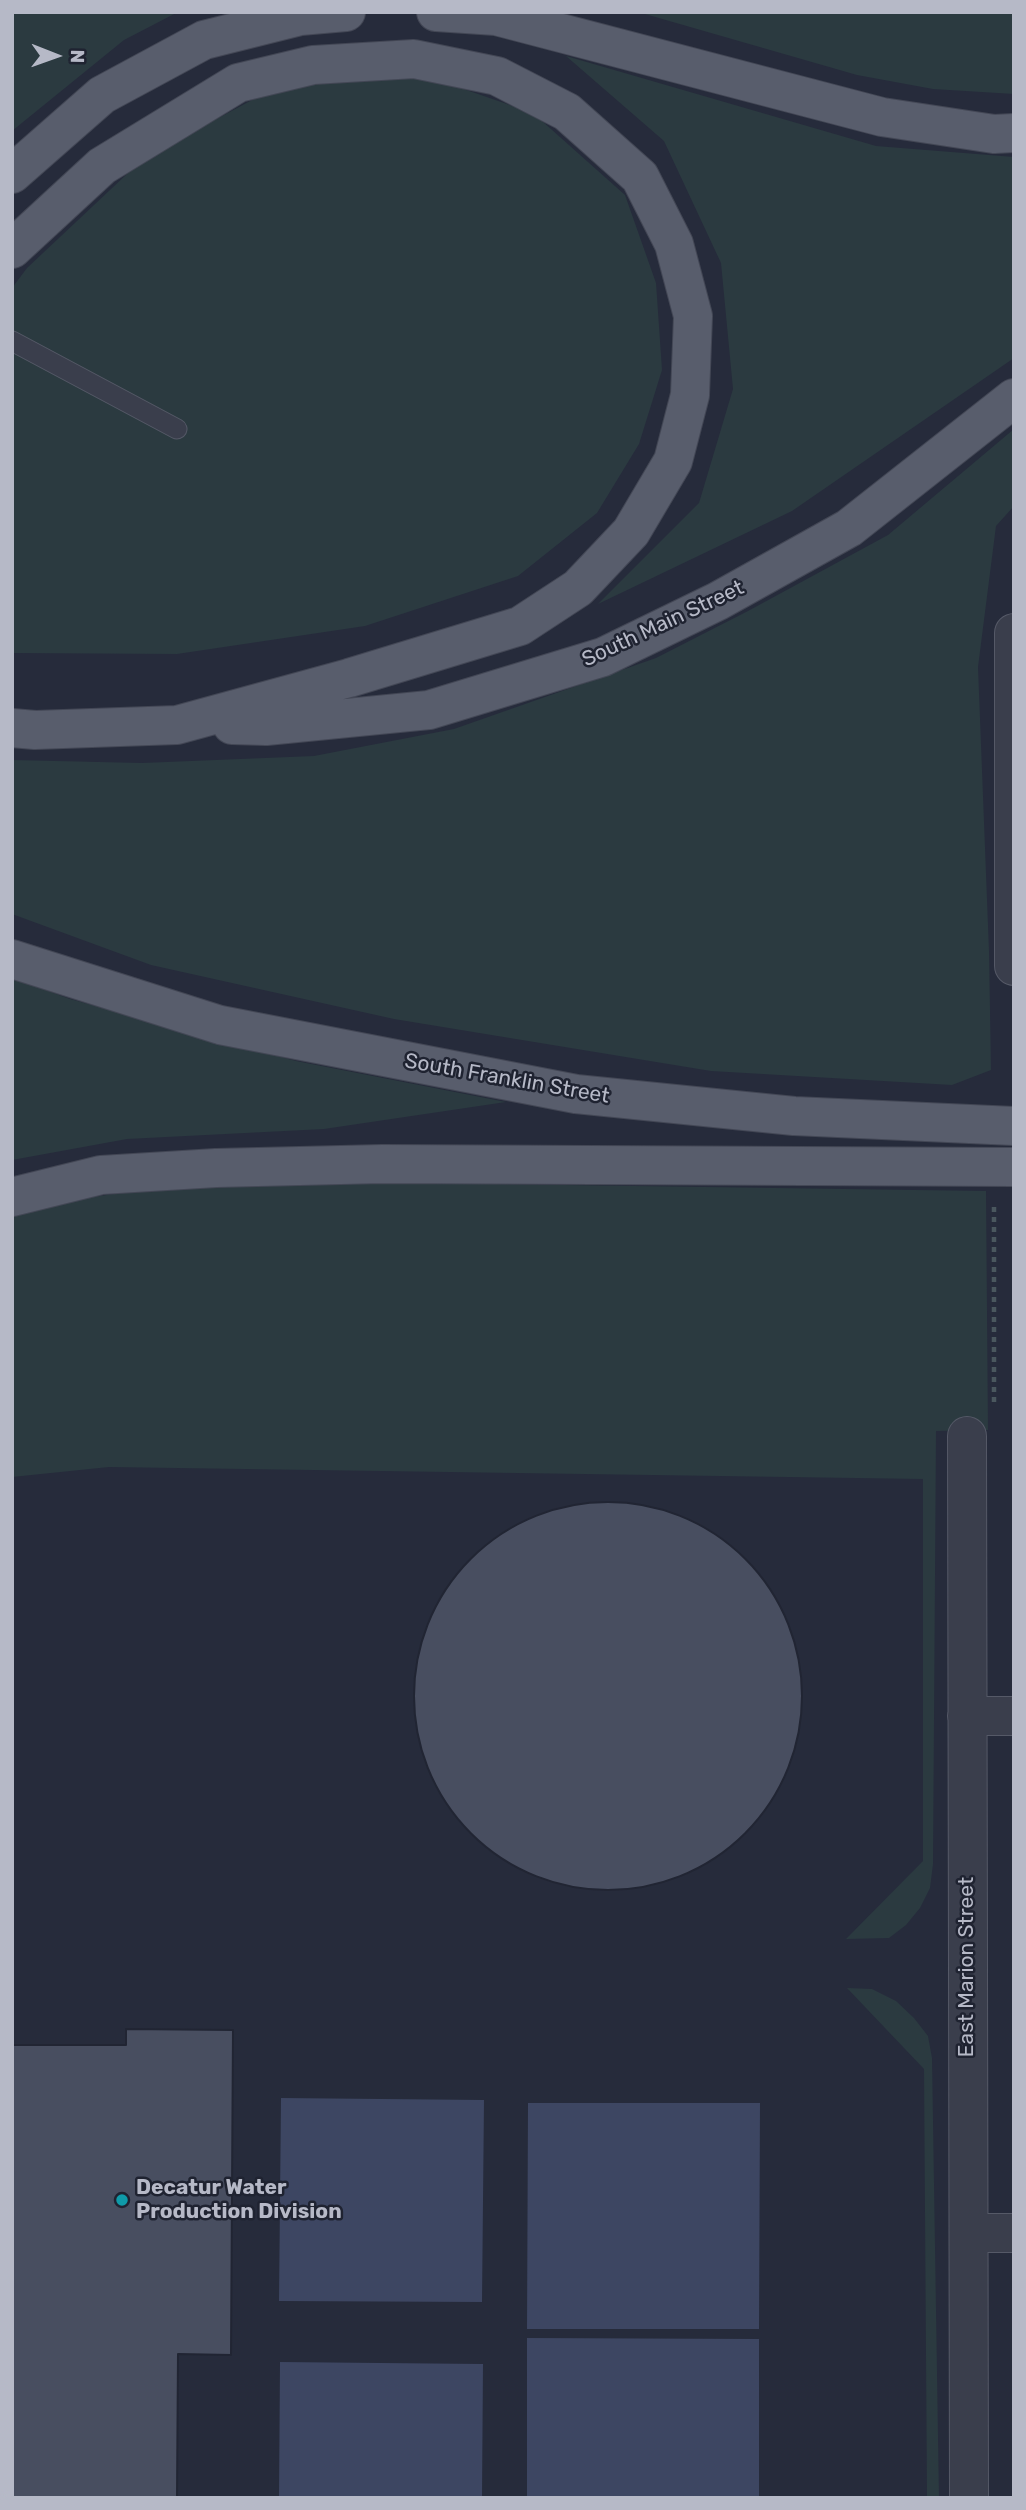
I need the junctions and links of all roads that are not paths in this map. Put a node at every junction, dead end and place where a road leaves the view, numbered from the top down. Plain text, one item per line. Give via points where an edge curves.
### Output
1 (346, 12) edge
2 (436, 12) edge
3 (1014, 133) edge
4 (12, 174) edge
5 (12, 249) edge
6 (12, 341) edge
7 (1014, 398) edge
8 (177, 429) dead end
9 (1014, 633) edge
10 (177, 725) junction
11 (12, 728) edge
12 (12, 959) edge
13 (1014, 966) edge
14 (1014, 1126) edge
15 (1014, 1167) edge
16 (12, 1197) edge
17 (980, 1426) road end
18 (967, 1716) junction
19 (1014, 1716) edge
20 (969, 2233) junction
21 (1014, 2233) edge
22 (969, 2498) edge

1 - 4 main road via 300,16 204,40 102,95
2 - 3 main road via 496,16 882,117
5 - 10 main road via 103,166 238,83 313,65 414,58 497,76 568,112 640,177 674,244 693,317 690,395 673,461 631,532 578,588 520,626
6 - 8 lane
7 - 10 main road, South Main Street via 849,527 718,601 603,657 429,710 266,726
9 - 13 street
10 - 11 main road
12 - 14 main road, South Franklin Street via 220,1025 576,1094 794,1116
15 - 16 main road via 382,1164 216,1168 101,1175
17 - 18 street, East Marion Street
18 - 19 street
18 - 20 street, East Marion Street
20 - 21 street
20 - 22 street, East Marion Street

